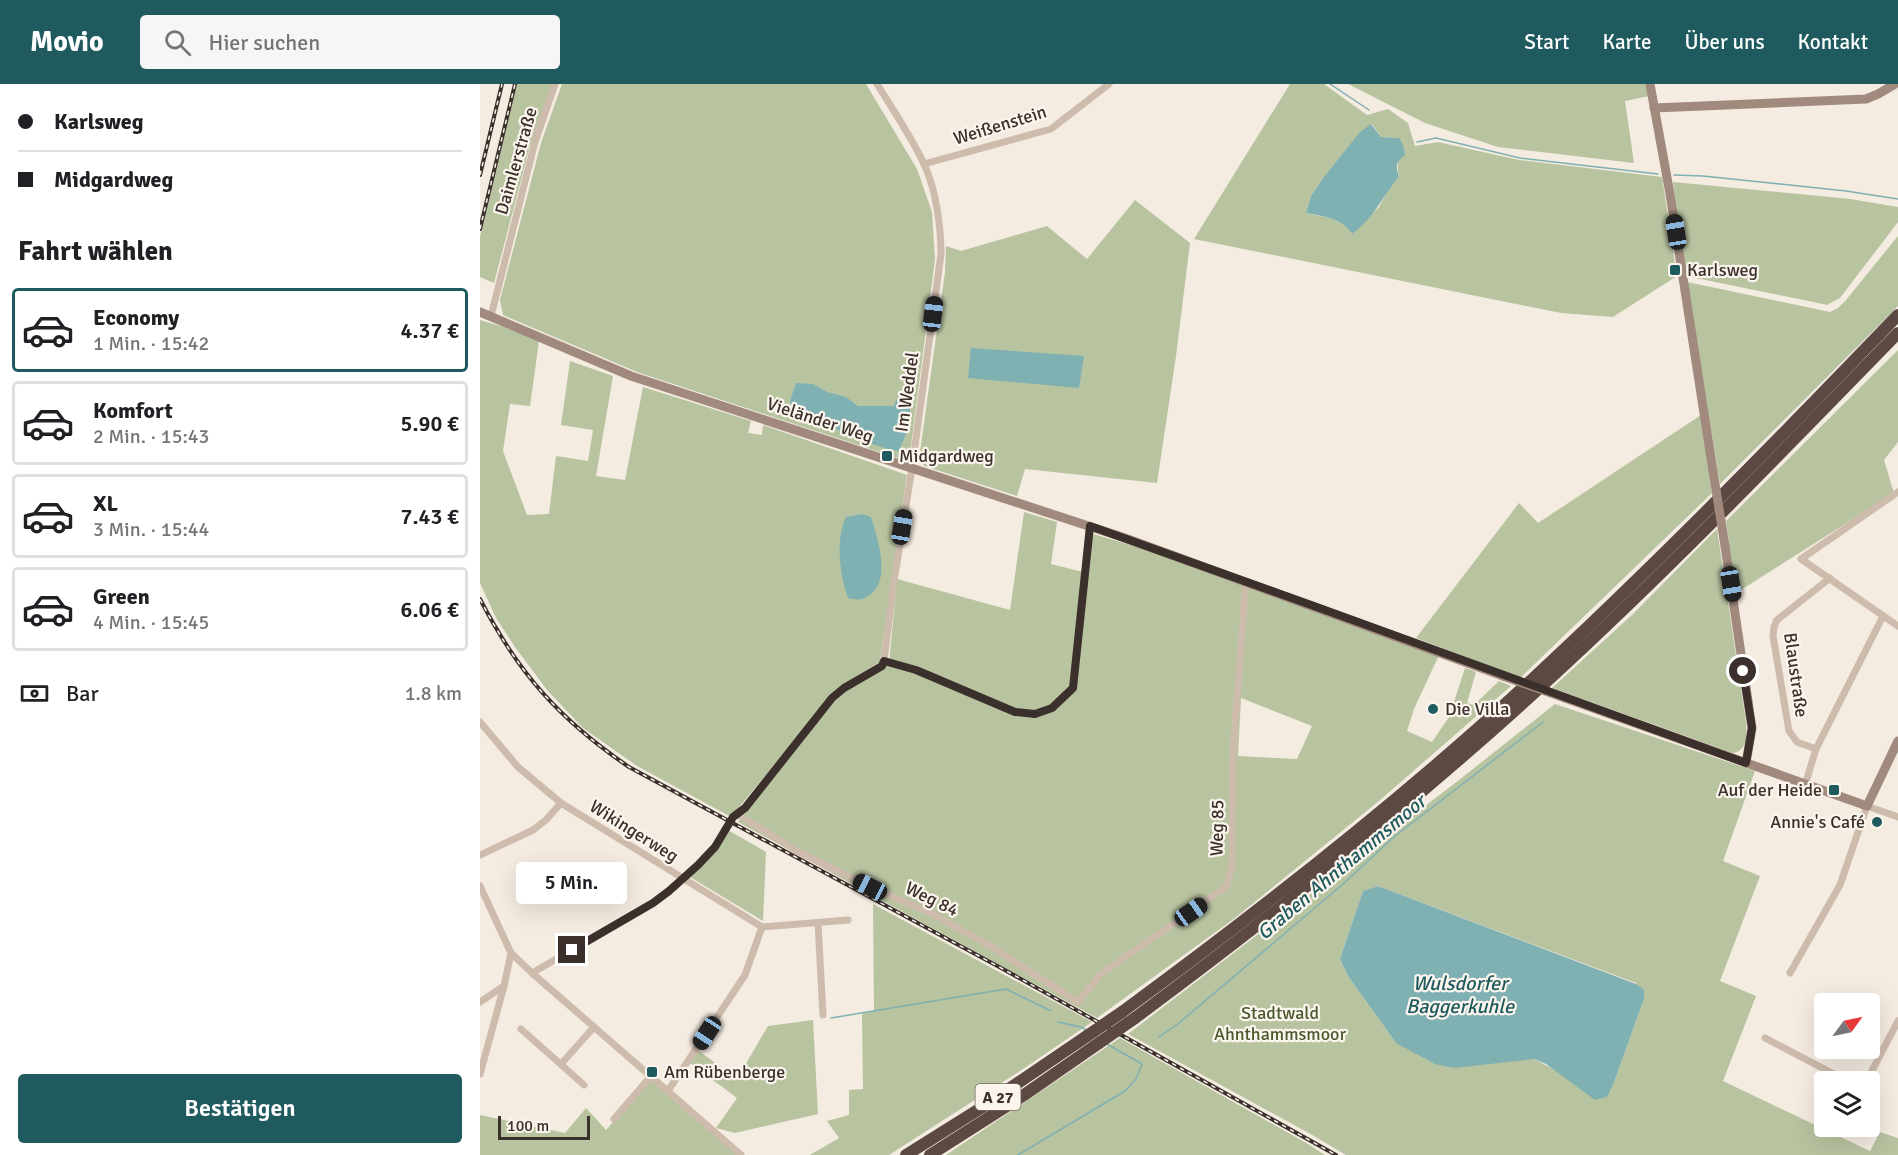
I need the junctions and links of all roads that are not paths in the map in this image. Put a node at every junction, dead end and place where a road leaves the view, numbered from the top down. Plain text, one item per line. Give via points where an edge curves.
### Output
1 (555, 84) edge
2 (878, 84) edge
3 (1109, 84) edge
4 (1650, 84) edge
5 (1895, 84) edge
6 (1654, 108) junction
7 (924, 164) junction
8 (480, 312) edge
9 (1898, 315) edge
10 (491, 316) junction
11 (1898, 333) edge
12 (912, 468) junction
13 (1898, 492) edge
14 (1090, 526) junction
15 (1830, 578) junction
16 (1245, 581) junction
17 (1883, 616) junction
18 (1898, 626) edge
19 (884, 661) junction
20 (480, 722) edge
21 (484, 732) edge
22 (1898, 741) edge
23 (1816, 749) junction
24 (1746, 763) junction
25 (1805, 785) junction
26 (561, 803) junction
27 (1868, 806) junction
28 (736, 814) junction
29 (1898, 817) edge
30 (480, 855) edge
31 (683, 879) junction
32 (480, 886) edge
33 (848, 920) dead end
34 (818, 922) junction
35 (762, 927) junction
36 (511, 953) junction
37 (532, 973) junction
38 (1790, 974) dead end
39 (504, 986) junction
40 (480, 1002) edge
41 (1078, 1002) joint
42 (823, 1015) dead end
43 (1898, 1020) edge
44 (594, 1027) junction
45 (521, 1029) dead end
46 (1765, 1038) dead end
47 (561, 1064) junction
48 (1828, 1071) edge
49 (1872, 1071) edge
50 (480, 1074) edge
51 (651, 1076) junction
52 (584, 1085) dead end
53 (668, 1091) junction
54 (614, 1119) dead end
55 (741, 1155) edge
56 (906, 1155) edge
57 (930, 1155) edge

1 - 10 street, Daimlerstraße via 535,142
2 - 7 street, Im Weddel
3 - 7 street, Weißenstein via 1051,129
4 - 6 street
5 - 6 street via 1866,99
6 - 24 street, bridge via 1752,728
7 - 12 street, Im Weddel via 941,233 941,254
8 - 10 street, Vieländer Weg
9 - 56 highway, A 27, bridge via 1619,598 1416,782 1272,899 1122,1012
10 - 12 street, Vieländer Weg via 631,376
11 - 57 highway, A 27, bridge via 1637,596 1461,758 1195,974 1024,1095
12 - 14 street, Vieländer Weg
12 - 19 street
13 - 15 street via 1801,559
14 - 16 street, Vieländer Weg
14 - 19 street via 1073,688 1052,708 1035,714 1015,712 916,670
15 - 17 street
15 - 23 street, Blaustraße via 1777,620 1773,636 1789,731 1797,742
16 - 24 street, Vieländer Weg, bridge
16 - 41 street, Weg 85 via 1233,751 1232,867 1226,887 1101,974
17 - 18 street
17 - 23 street
19 - 28 street via 832,698 745,808
20 - 21 street, Wikingerweg
21 - 26 street, Wikingerweg
22 - 27 street
23 - 25 street
24 - 25 street, Vieländer Weg
25 - 27 street, Vieländer Weg
26 - 30 street via 533,830
26 - 31 street, Wikingerweg
27 - 29 street, Vieländer Weg
27 - 38 street via 1840,885
28 - 31 street via 715,847
28 - 41 street, Weg 84 via 797,851 931,913
31 - 35 street, Wikingerweg
31 - 37 street via 653,903
32 - 36 street
33 - 34 street
34 - 35 street
34 - 42 street
35 - 53 street via 745,975
36 - 37 street
36 - 39 street
37 - 44 street
39 - 40 street
39 - 50 street
43 - 49 street
44 - 47 street
44 - 51 street
45 - 47 street
46 - 48 street
47 - 52 street
51 - 53 street
51 - 54 street
53 - 55 street

